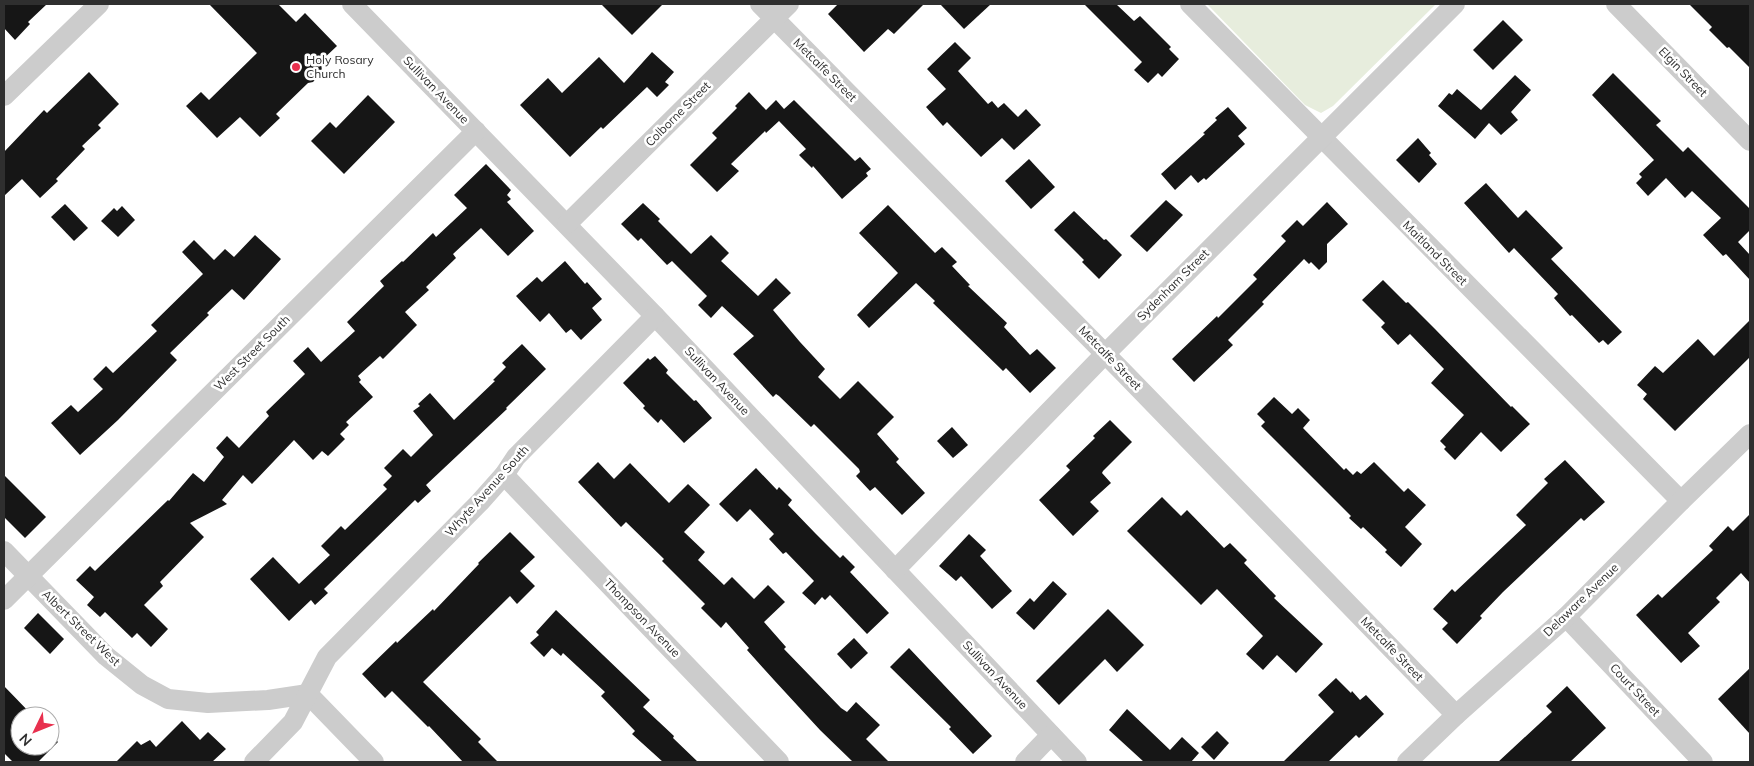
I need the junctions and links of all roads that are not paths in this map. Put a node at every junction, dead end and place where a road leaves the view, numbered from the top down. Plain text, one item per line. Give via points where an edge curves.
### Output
1 (99, 4) edge
2 (352, 4) edge
3 (760, 4) edge
4 (789, 4) edge
5 (1190, 4) edge
6 (1455, 4) edge
7 (1616, 4) edge
8 (775, 18) junction
9 (4, 96) edge
10 (476, 131) junction
11 (1321, 137) junction
12 (1750, 141) edge
13 (567, 224) junction
14 (655, 316) junction
15 (1106, 354) junction
16 (1750, 434) edge
17 (504, 475) junction
18 (1681, 500) junction
19 (4, 551) edge
20 (895, 570) junction
21 (28, 575) junction
22 (4, 600) edge
23 (1566, 617) junction
24 (308, 694) junction
25 (1456, 715) junction
26 (1051, 735) junction
27 (254, 762) edge
28 (374, 762) edge
29 (779, 762) edge
30 (1025, 762) edge
31 (1077, 762) edge
32 (1407, 762) edge
33 (1703, 762) edge

1 - 9 street
2 - 10 street, Sullivan Avenue
3 - 8 street, Metcalfe Street
4 - 8 street, Colborne Street
5 - 11 street, Maitland Street
6 - 11 street, Sydenham Street
7 - 12 street, Elgin Street
8 - 13 street, Colborne Street
8 - 15 street, Metcalfe Street
10 - 13 street, Sullivan Avenue
10 - 21 street, West Street South
11 - 15 street, Sydenham Street
11 - 18 street, Maitland Street
13 - 14 street, Sullivan Avenue
14 - 17 street, Whyte Avenue South via 516,457
14 - 20 street, Sullivan Avenue
15 - 20 street, Sydenham Street
15 - 25 street, Metcalfe Street
16 - 18 street, Delaware Avenue
17 - 24 street, Whyte Avenue South via 326,657
17 - 29 street, Thompson Avenue
18 - 23 street, Delaware Avenue
19 - 21 street, Albert Street West
20 - 26 street, Sullivan Avenue
21 - 22 street, West Street South
21 - 24 street, Albert Street West via 106,656 142,685 168,699 208,703
23 - 25 street, Delaware Avenue
23 - 33 street, Court Street
24 - 27 street, Whyte Avenue South via 293,722
24 - 28 street
25 - 32 street, Delaware Avenue
26 - 30 street
26 - 31 street, Sullivan Avenue

